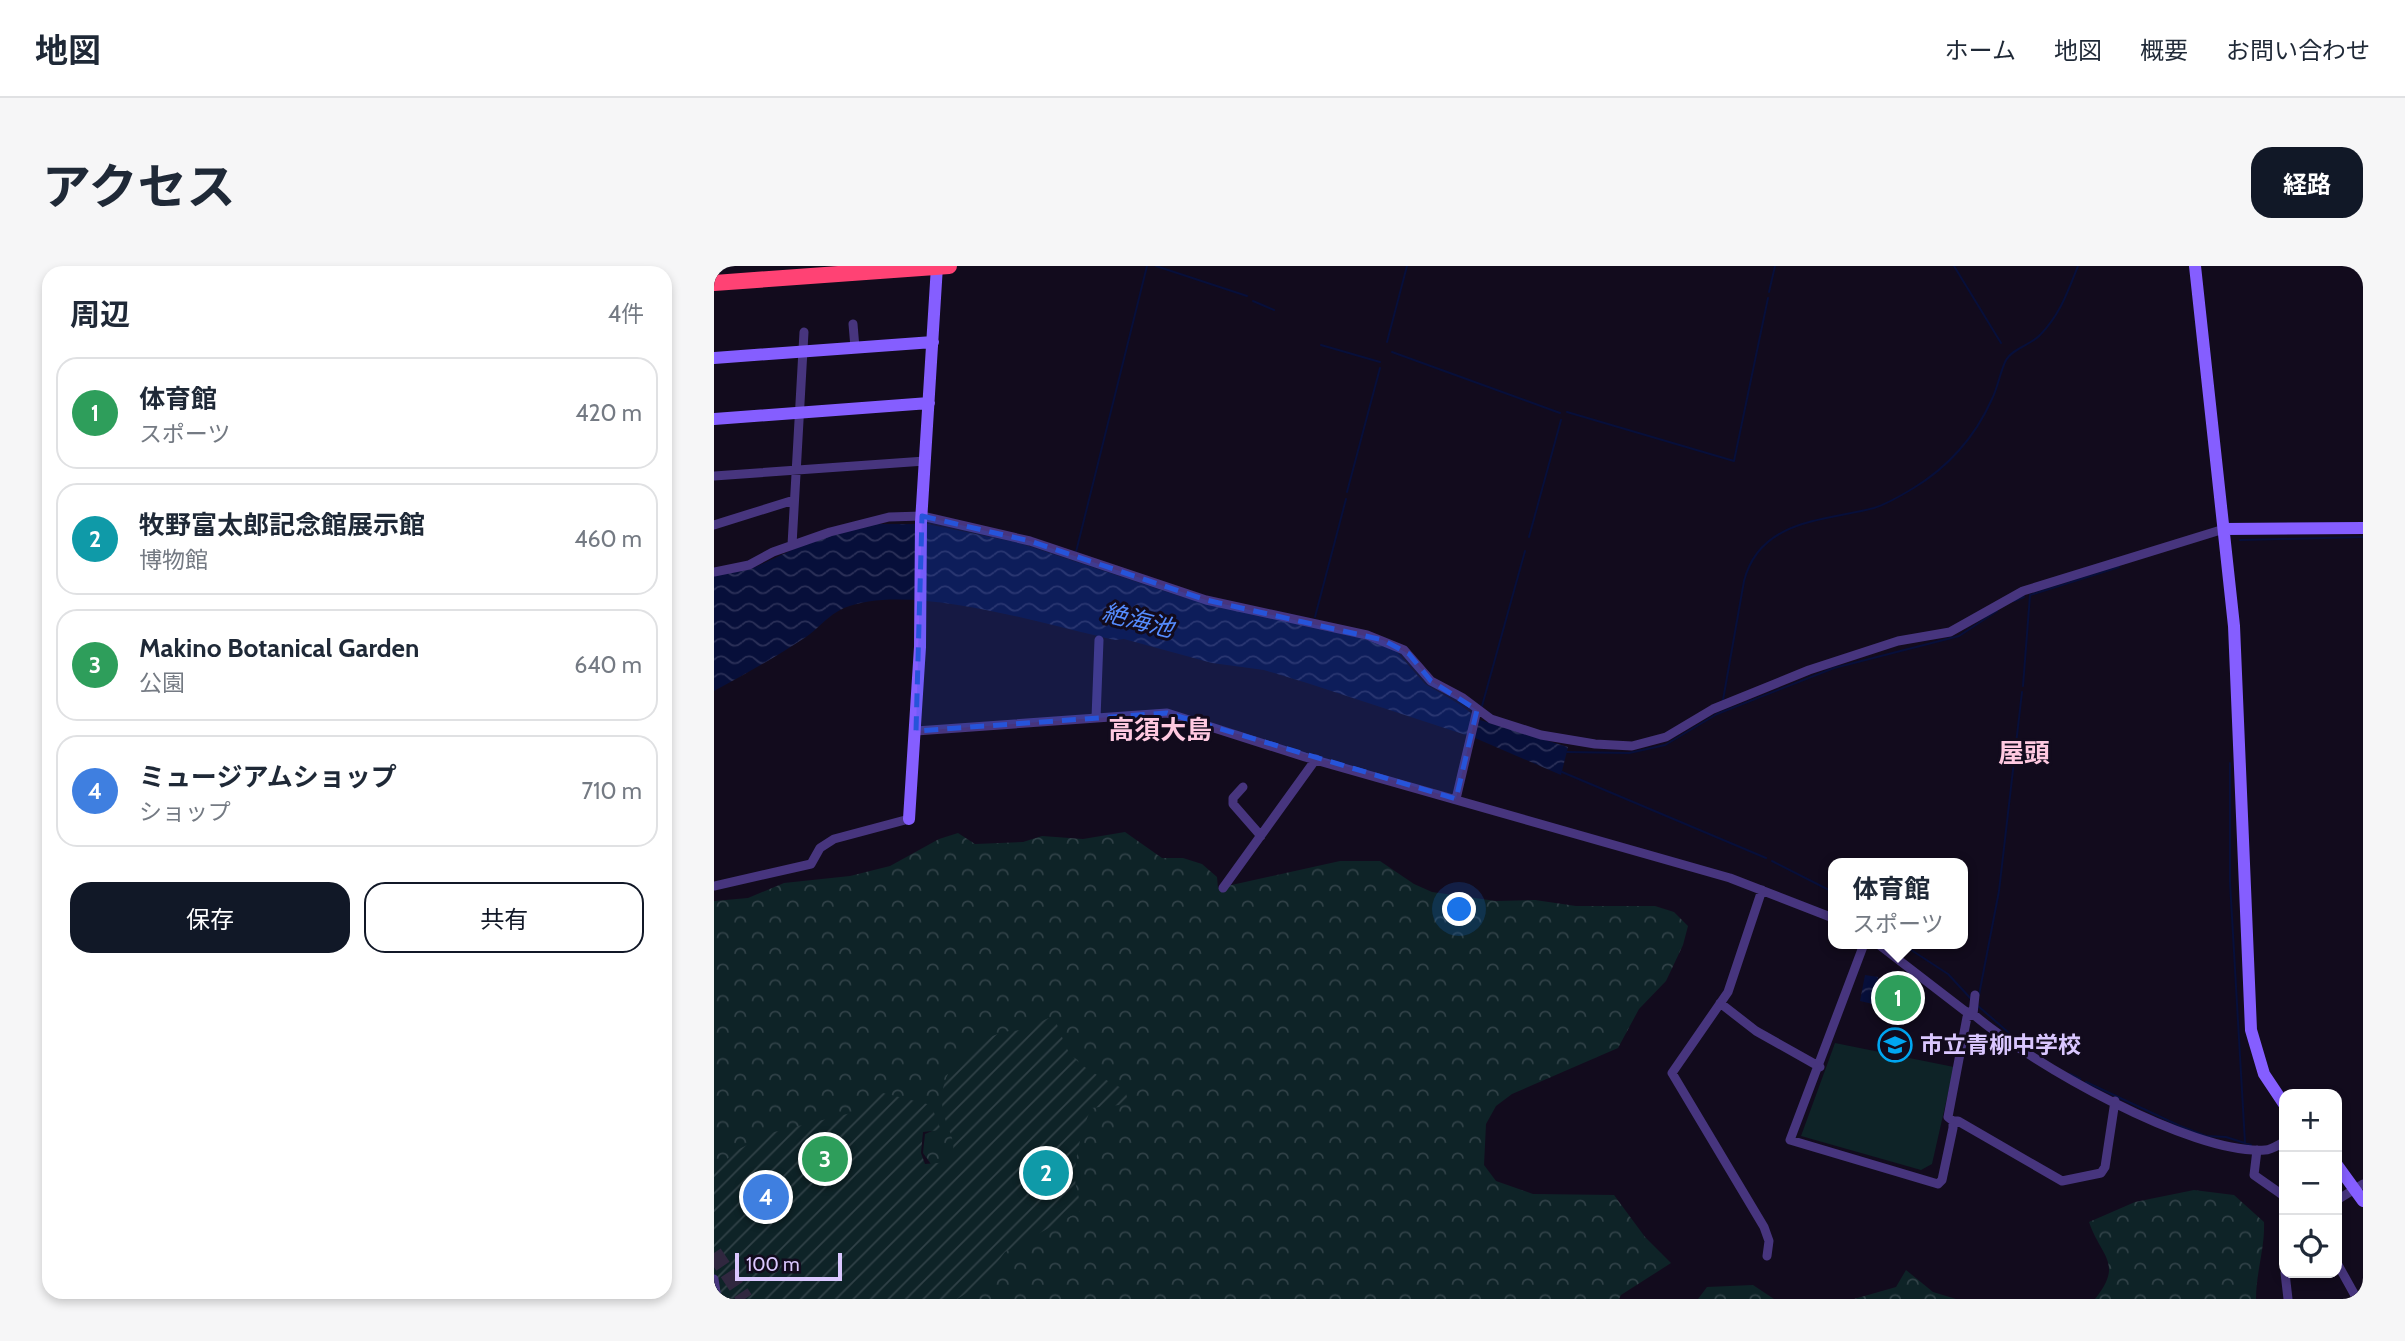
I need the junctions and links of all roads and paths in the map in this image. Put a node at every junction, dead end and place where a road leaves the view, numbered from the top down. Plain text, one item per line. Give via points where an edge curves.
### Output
1 (813, 266) edge
2 (941, 266) edge
3 (2195, 266) edge
4 (714, 274) edge
5 (714, 283) edge
6 (853, 324) dead end
7 (804, 332) dead end
8 (933, 342) junction
9 (855, 348) junction
10 (803, 352) junction
11 (714, 358) edge
12 (929, 403) junction
13 (800, 413) junction
14 (714, 419) edge
15 (925, 461) junction
16 (796, 470) junction
17 (714, 476) edge
18 (794, 500) junction
19 (921, 519) junction
20 (714, 525) edge
21 (2363, 528) edge
22 (2224, 529) junction
23 (792, 545) junction
24 (714, 572) edge
25 (1099, 640) dead end
26 (1476, 711) junction
27 (1096, 718) junction
28 (916, 731) junction
29 (1316, 759) junction
30 (1243, 787) dead end
31 (1456, 799) junction
32 (909, 819) joint
33 (1261, 836) junction
34 (714, 886) edge
35 (1223, 888) dead end
36 (1762, 890) junction
37 (1828, 916) edge
38 (1862, 949) edge
39 (1884, 949) edge
40 (1720, 1003) junction
41 (1974, 1004) junction
42 (1820, 1066) junction
43 (2279, 1096) edge
44 (2115, 1101) junction
45 (1953, 1121) junction
46 (2279, 1144) edge
47 (2258, 1150) junction
48 (2342, 1170) edge
49 (2359, 1187) edge
50 (2279, 1193) edge
51 (2342, 1197) edge
52 (2363, 1201) edge
53 (1767, 1256) dead end
54 (2342, 1273) edge
55 (2286, 1278) edge
56 (715, 1284) edge
57 (718, 1299) edge
58 (2288, 1299) edge
59 (2357, 1299) edge

1 - 4 highway
2 - 5 highway
2 - 8 street
3 - 22 street
6 - 9 street
7 - 10 street
8 - 9 street
8 - 12 street
9 - 10 street
10 - 11 street
10 - 13 street
12 - 13 street
12 - 15 street
13 - 14 street
13 - 16 street
15 - 16 street
15 - 19 street
16 - 17 street
16 - 18 street
18 - 20 street
18 - 23 street
19 - 23 street via 888,517
19 - 26 street via 1040,544 1206,600 1339,626 1383,640 1409,654 1431,681
19 - 28 street
21 - 22 street
22 - 26 street via 2023,591 1959,628 1898,641 1809,670 1713,709 1666,737 1632,746 1541,736
22 - 43 street via 2236,655 2249,1016 2264,1074
23 - 24 street via 749,565
25 - 27 street
26 - 31 street
27 - 28 street
27 - 29 street via 1167,713
28 - 32 street
29 - 31 street
29 - 33 street
30 - 33 street via 1232,801
31 - 36 street
32 - 34 street via 834,839 820,848 811,864
33 - 35 street
36 - 37 street
36 - 40 street via 1728,992
38 - 42 street
39 - 41 street via 1965,1011
40 - 42 street via 1756,1031
40 - 53 street via 1672,1073 1764,1227 1769,1241
41 - 44 street via 2049,1069
41 - 45 street via 1967,1017 1948,1116
42 - 45 street via 1790,1140 1938,1184
44 - 45 street via 2105,1167 2101,1173 2062,1181
44 - 47 street via 2202,1140
46 - 47 street
47 - 50 street via 2253,1175
48 - 49 street
49 - 51 street
49 - 52 street
54 - 59 street
55 - 58 street
56 - 57 street

